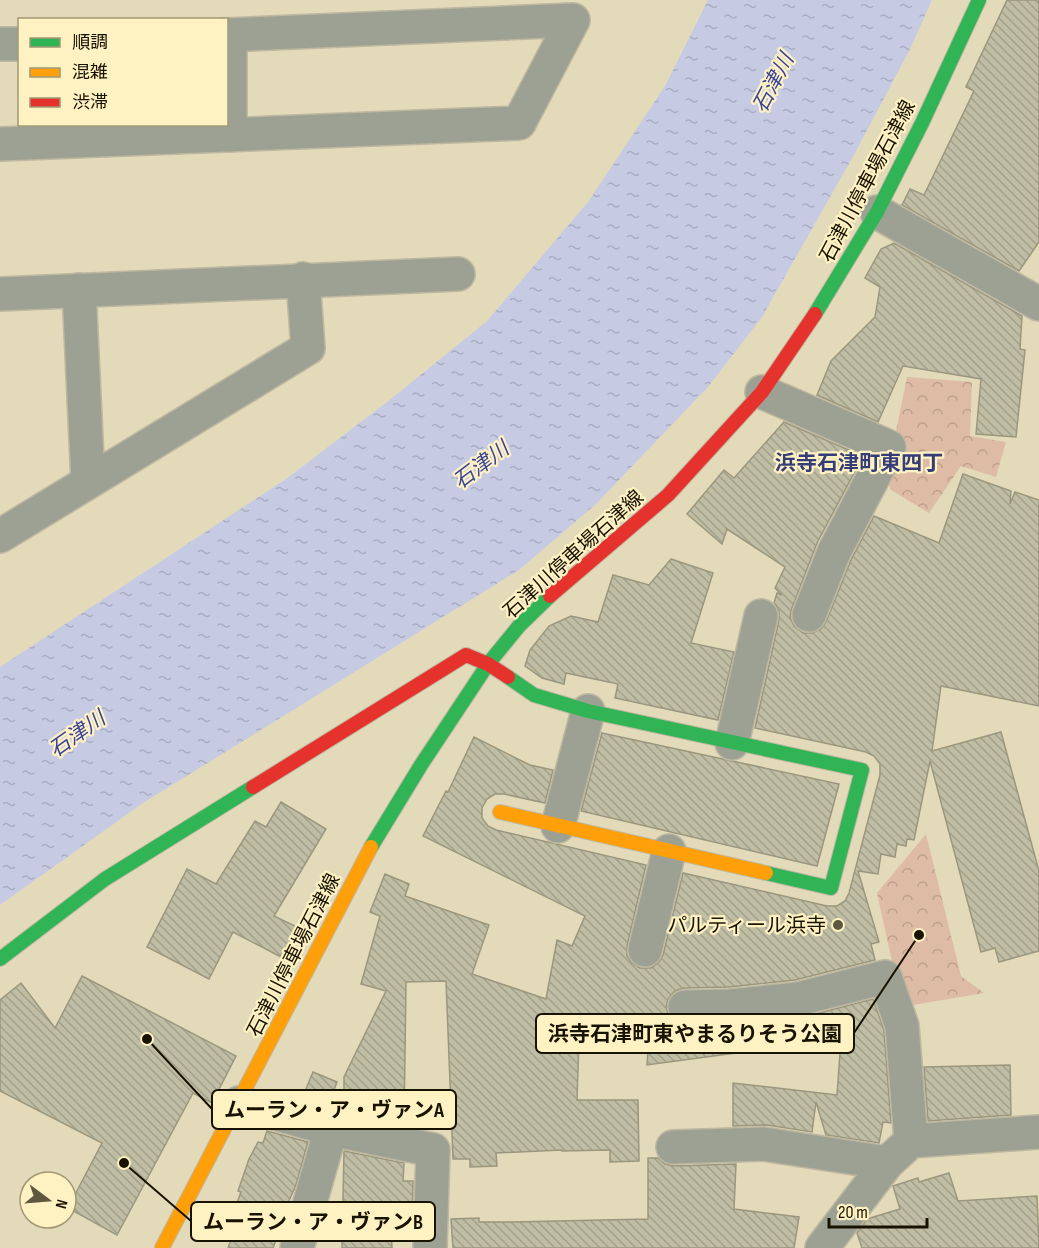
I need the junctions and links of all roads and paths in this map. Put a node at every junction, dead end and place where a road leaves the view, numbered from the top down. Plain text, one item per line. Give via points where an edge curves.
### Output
1 (979, 0) edge
2 (228, 35) edge
3 (18, 44) edge
4 (0, 45) edge
5 (230, 135) junction
6 (0, 144) edge
7 (877, 212) junction
8 (458, 274) dead end
9 (303, 279) junction
10 (79, 290) junction
11 (0, 294) edge
12 (1039, 304) edge
13 (762, 392) junction
14 (88, 482) junction
15 (0, 536) edge
16 (810, 615) dead end
17 (761, 616) dead end
18 (488, 664) junction
19 (588, 711) junction
20 (732, 742) junction
21 (500, 812) dead end
22 (558, 826) junction
23 (669, 851) junction
24 (645, 950) dead end
25 (0, 959) edge
26 (685, 1007) dead end
27 (239, 1103) junction
28 (331, 1129) junction
29 (1039, 1132) edge
30 (911, 1141) junction
31 (673, 1147) dead end
32 (887, 1162) junction
33 (162, 1248) edge
34 (297, 1248) edge
35 (430, 1248) edge
36 (822, 1248) edge

1 - 7 main road, 石津川停車場石津線
2 - 5 street
2 - 5 street via 573,20 519,123
3 - 4 street
5 - 6 street
7 - 12 street
7 - 13 main road, 石津川停車場石津線
8 - 9 street
9 - 10 street
9 - 14 street via 308,348
10 - 11 street
10 - 14 street
13 - 16 street via 889,447 834,552
13 - 18 main road, 石津川停車場石津線 via 668,495 527,618
14 - 15 street
17 - 20 street
18 - 19 main road via 534,695
18 - 25 main road via 466,655 105,879
18 - 27 main road, 石津川停車場石津線 via 367,854
19 - 20 main road
19 - 22 street
20 - 23 main road via 862,770 831,888
21 - 22 main road
22 - 23 main road
23 - 24 street
26 - 30 street via 798,999 885,977 902,1026
27 - 28 street
27 - 33 main road, 石津川停車場石津線
28 - 34 street
28 - 35 street via 433,1150
29 - 30 street
30 - 32 street
31 - 32 street via 764,1144
32 - 36 street

